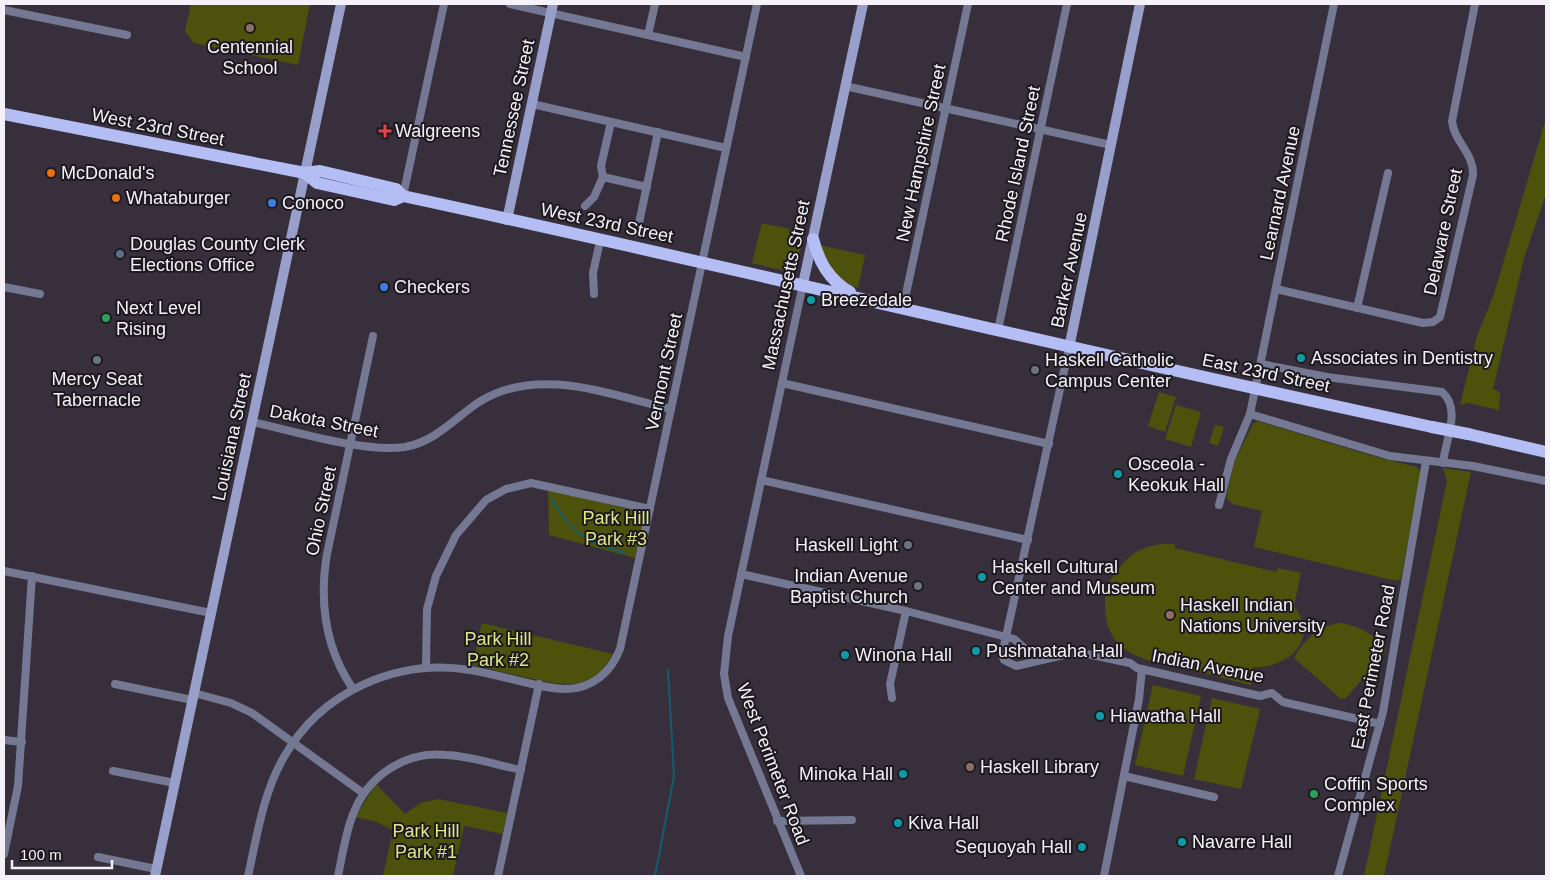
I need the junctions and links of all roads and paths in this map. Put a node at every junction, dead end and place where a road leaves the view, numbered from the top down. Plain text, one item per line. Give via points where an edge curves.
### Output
1 (341, 4) edge
2 (444, 4) edge
3 (510, 4) edge
4 (655, 4) edge
5 (757, 4) edge
6 (863, 4) edge
7 (968, 4) edge
8 (1067, 4) edge
9 (1140, 4) edge
10 (1334, 4) edge
11 (1475, 4) edge
12 (552, 8) edge
13 (4, 10) edge
14 (127, 35) dead end
15 (648, 35) junction
16 (746, 57) junction
17 (845, 86) junction
18 (532, 104) junction
19 (946, 108) junction
20 (4, 114) edge
21 (611, 122) junction
22 (1041, 130) junction
23 (658, 132) junction
24 (1111, 145) junction
25 (726, 148) junction
26 (1388, 173) dead end
27 (305, 174) junction
28 (603, 177) junction
29 (647, 187) junction
30 (403, 196) junction
31 (585, 206) dead end
32 (507, 220) junction
33 (637, 234) dead end
34 (813, 239) junction
35 (600, 241) junction
36 (703, 261) junction
37 (803, 284) junction
38 (4, 287) edge
39 (1276, 289) junction
40 (40, 294) dead end
41 (594, 294) dead end
42 (859, 297) junction
43 (903, 308) junction
44 (1357, 308) junction
45 (998, 330) junction
46 (373, 336) dead end
47 (1070, 348) junction
48 (1261, 364) junction
49 (782, 383) junction
50 (1255, 389) junction
51 (671, 409) junction
52 (1250, 414) junction
53 (252, 422) junction
54 (350, 443) junction
55 (1048, 444) junction
56 (1546, 452) edge
57 (1426, 461) junction
58 (1444, 463) junction
59 (761, 480) junction
60 (1546, 481) edge
61 (1220, 505) dead end
62 (650, 509) junction
63 (1028, 540) junction
64 (4, 571) edge
65 (741, 574) junction
66 (32, 576) junction
67 (906, 611) junction
68 (211, 613) junction
69 (1006, 637) junction
70 (1058, 656) junction
71 (1004, 660) joint
72 (426, 666) junction
73 (1142, 669) junction
74 (115, 684) dead end
75 (539, 684) junction
76 (353, 689) junction
77 (193, 696) junction
78 (892, 698) dead end
79 (1380, 724) junction
80 (4, 740) edge
81 (22, 742) junction
82 (292, 743) junction
83 (521, 770) junction
84 (113, 771) dead end
85 (1124, 776) junction
86 (175, 783) junction
87 (363, 793) junction
88 (1214, 797) dead end
89 (852, 820) dead end
90 (777, 821) junction
91 (5, 839) edge
92 (4, 854) edge
93 (98, 857) dead end
94 (156, 873) edge
95 (248, 876) edge
96 (338, 876) edge
97 (498, 876) edge
98 (801, 876) edge
99 (1104, 876) edge
100 (1338, 876) edge

1 - 27 main road, Louisiana Street
2 - 30 street
3 - 12 street
4 - 15 street
5 - 16 street, Vermont Street
6 - 17 main road, Massachusetts Street
7 - 19 street, New Hampshire Street
8 - 22 street, Rhode Island Street
9 - 24 main road, Barker Avenue
10 - 39 street, Learnard Avenue
11 - 44 street, Delaware Street via 1452,121 1474,174 1442,313 1435,321 1423,323
12 - 15 street
12 - 18 main road, Tennessee Street
13 - 14 street
15 - 16 street
16 - 25 street, Vermont Street
17 - 19 street
17 - 34 main road, Massachusetts Street
18 - 21 street
18 - 32 main road, Tennessee Street
19 - 22 street
19 - 43 street, New Hampshire Street
20 - 27 main road, West 23rd Street
21 - 23 street
21 - 28 street via 601,166
22 - 24 street
22 - 45 street, Rhode Island Street
23 - 25 street
23 - 29 street
24 - 47 main road, Barker Avenue
25 - 36 street, Vermont Street
26 - 44 street
27 - 30 main road, West 23rd Street via 317,183 394,200
27 - 53 main road, Louisiana Street
28 - 29 street
28 - 31 street
29 - 33 street
30 - 32 main road, West 23rd Street
32 - 35 main road, West 23rd Street
34 - 37 main road, Massachusetts Street
34 - 42 main road via 824,269 841,286
35 - 36 main road, West 23rd Street
35 - 41 street via 593,274
36 - 37 main road, West 23rd Street
36 - 51 street, Vermont Street
37 - 42 main road, East 23rd Street
37 - 49 street, Massachusetts Street
38 - 40 street
39 - 44 street
39 - 48 street, Learnard Avenue
42 - 43 main road, East 23rd Street
43 - 45 main road, East 23rd Street
45 - 47 main road, East 23rd Street
46 - 54 street, Ohio Street
47 - 50 main road, East 23rd Street
47 - 55 street, Barker Avenue
48 - 50 street, Learnard Avenue
48 - 58 street via 1326,377 1442,392 1451,402 1452,415
49 - 55 street
49 - 59 street, Massachusetts Street
50 - 52 street, Learnard Avenue
50 - 56 main road, East 23rd Street, bridge
51 - 54 street, Dakota Street via 570,386 536,384 510,388 489,397 418,444 382,448
51 - 62 street, Vermont Street
52 - 57 street via 1376,453
52 - 61 street, Learnard Avenue via 1231,459
53 - 54 street, Dakota Street
53 - 68 main road, Louisiana Street
54 - 76 street, Ohio Street via 323,589 330,643
55 - 63 street, Barker Avenue
57 - 58 street
57 - 79 street, East Perimeter Road
58 - 60 street
59 - 63 street
59 - 65 street, Massachusetts Street
62 - 72 street via 531,483 506,489 486,500 456,535 436,576 428,609
62 - 75 street, Vermont Street via 620,649 613,665 600,678 583,686 566,689
63 - 69 street, Barker Avenue
64 - 66 street
65 - 67 street, Indian Avenue
65 - 90 street, West Perimeter Road via 725,652 725,686
66 - 68 street
66 - 81 street
67 - 69 street, Indian Avenue
67 - 78 street via 890,684
68 - 77 main road, Louisiana Street
69 - 70 street, Indian Avenue via 1014,639 1030,653
69 - 71 street, Barker Avenue
70 - 71 street, Indian Avenue via 1016,666
70 - 73 street, Indian Avenue via 1089,654 1130,663
72 - 75 street, Vermont Street via 468,669
72 - 76 street, Vermont Street via 385,675
73 - 79 street, Indian Avenue via 1260,696 1272,693 1283,702
73 - 85 street
74 - 77 street
75 - 83 street
76 - 82 street, Vermont Street via 318,714
77 - 82 street via 220,699 242,708
77 - 86 main road, Louisiana Street
79 - 100 street, East Perimeter Road
80 - 81 street
81 - 91 street via 18,786
82 - 87 street
82 - 95 street, Vermont Street via 271,783
83 - 87 street via 453,755 422,756 388,768
83 - 97 street
84 - 86 street
85 - 88 street
85 - 99 street
86 - 94 main road, Louisiana Street
87 - 96 street via 351,818
89 - 90 street
90 - 98 street, West Perimeter Road
91 - 92 street
93 - 94 street

